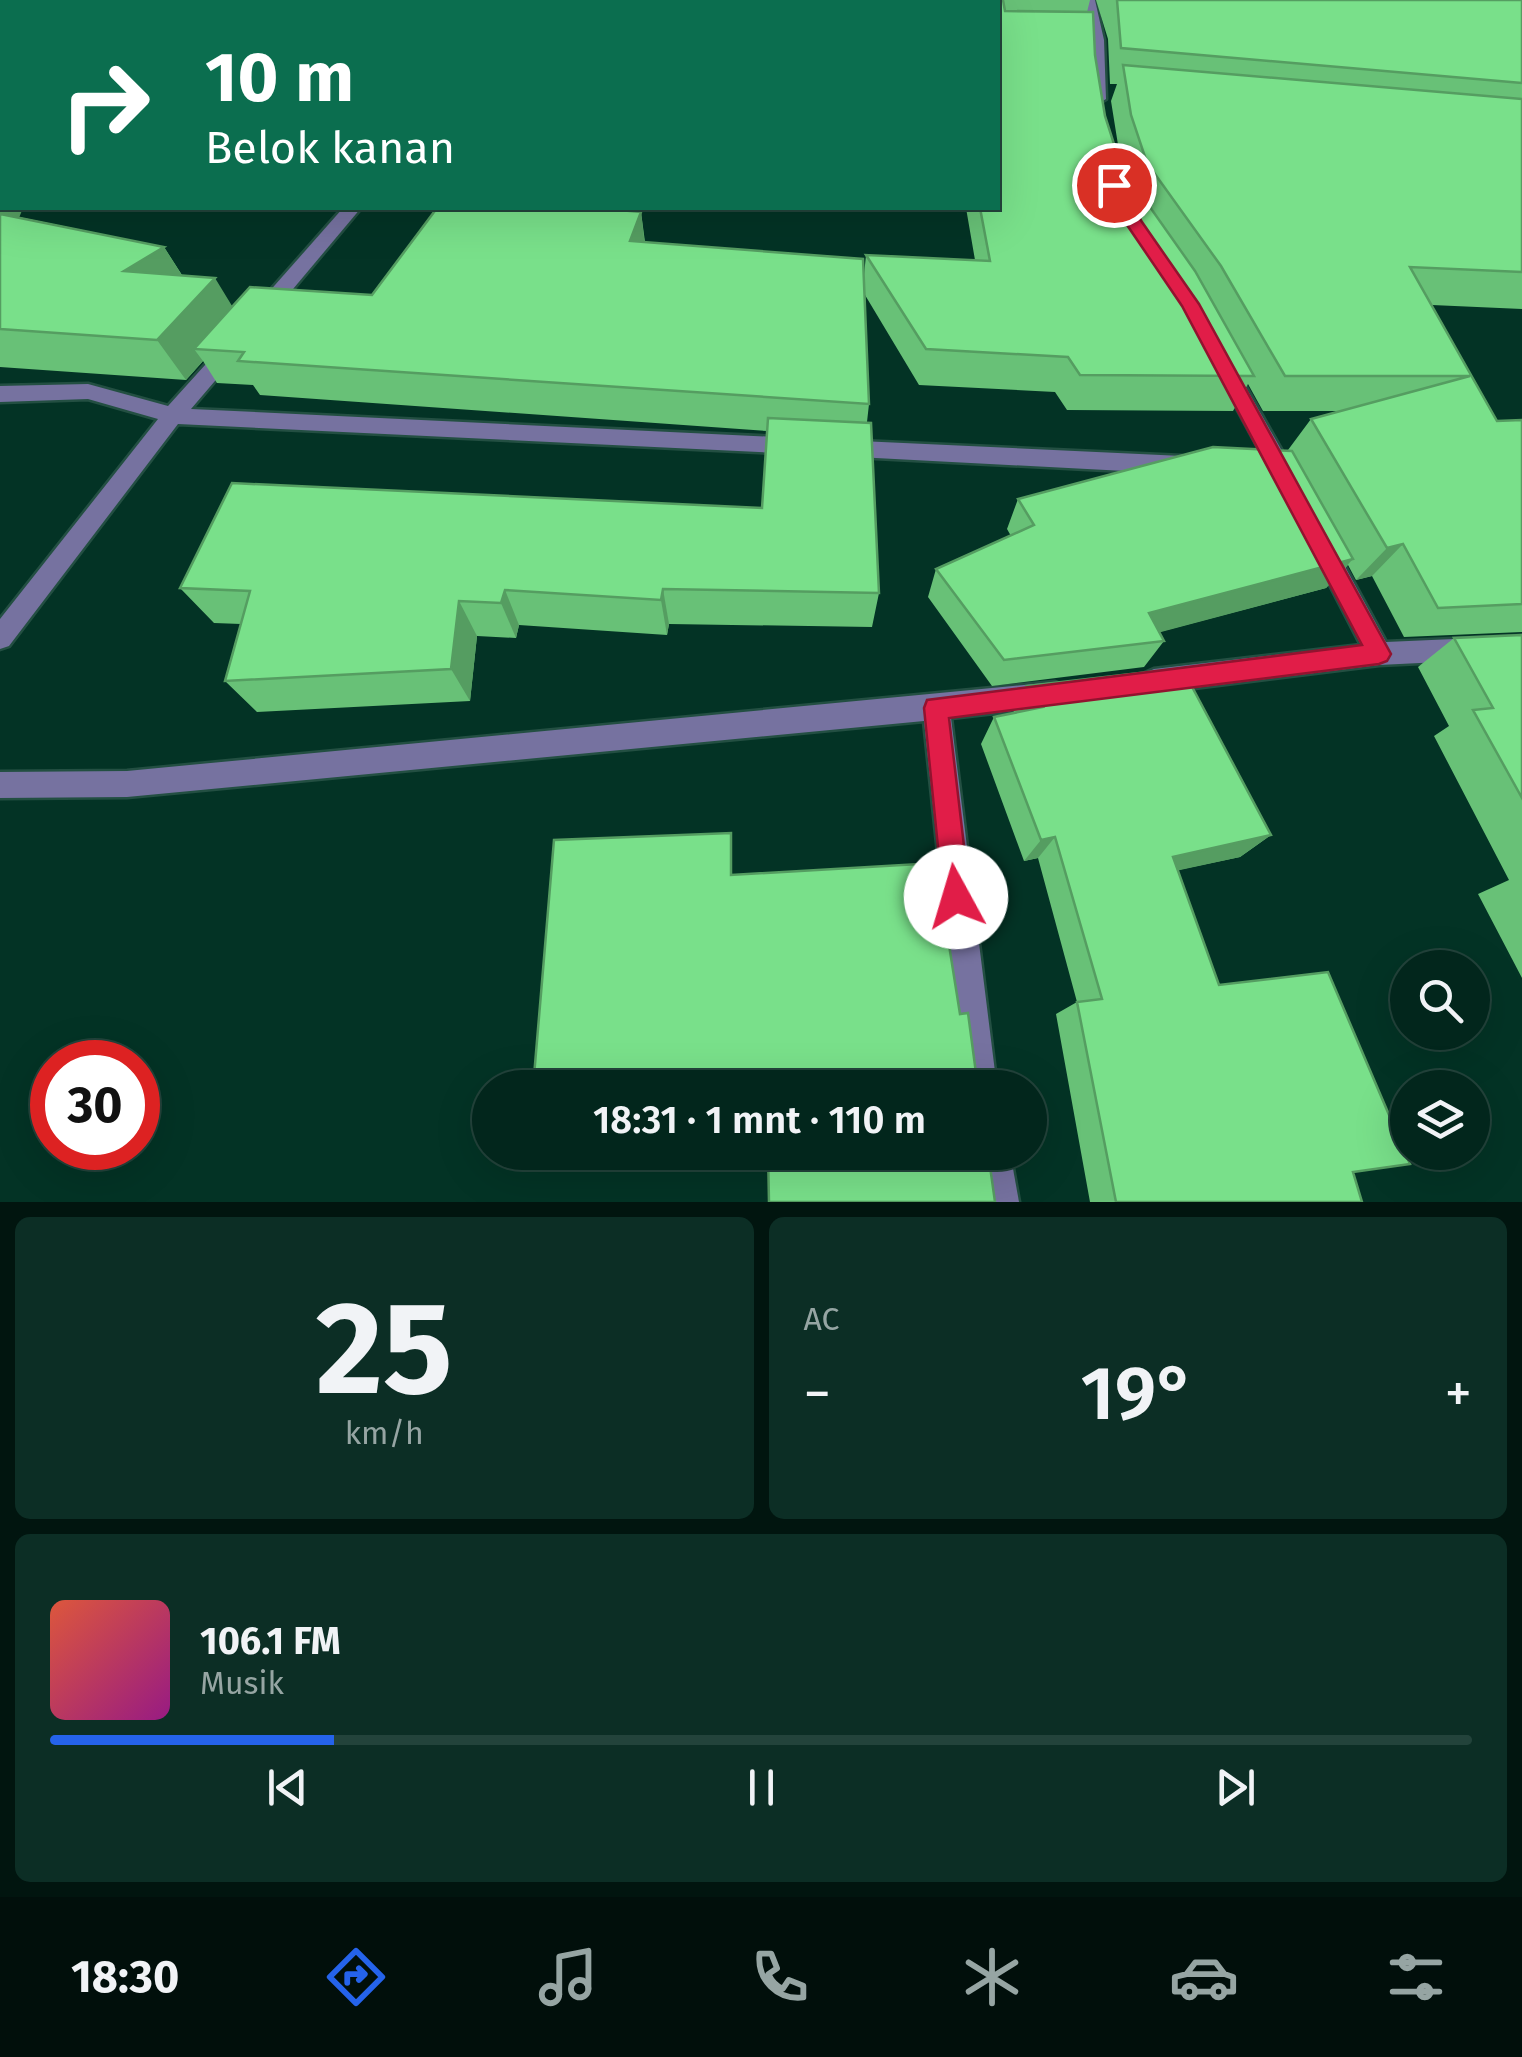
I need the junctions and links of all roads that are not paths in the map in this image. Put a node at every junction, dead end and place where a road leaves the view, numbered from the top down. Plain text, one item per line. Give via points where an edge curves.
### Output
1 (1088, 0) edge
2 (1102, 123) edge
3 (350, 210) edge
4 (1218, 354) edge
5 (0, 394) edge
6 (172, 416) junction
7 (1203, 466) edge
8 (0, 638) edge
9 (1522, 648) edge
10 (1379, 654) junction
11 (1128, 684) edge
12 (1090, 689) edge
13 (936, 708) junction
14 (0, 785) edge
15 (978, 1070) edge
16 (995, 1170) edge
17 (1001, 1202) edge

1 - 2 street via 1086,40 1106,92
3 - 6 street
4 - 10 street via 1272,469 1304,511
5 - 6 street via 88,389
6 - 7 street
6 - 8 street
9 - 10 street
10 - 11 street
12 - 13 street
13 - 14 street via 126,784
13 - 15 street
16 - 17 street

